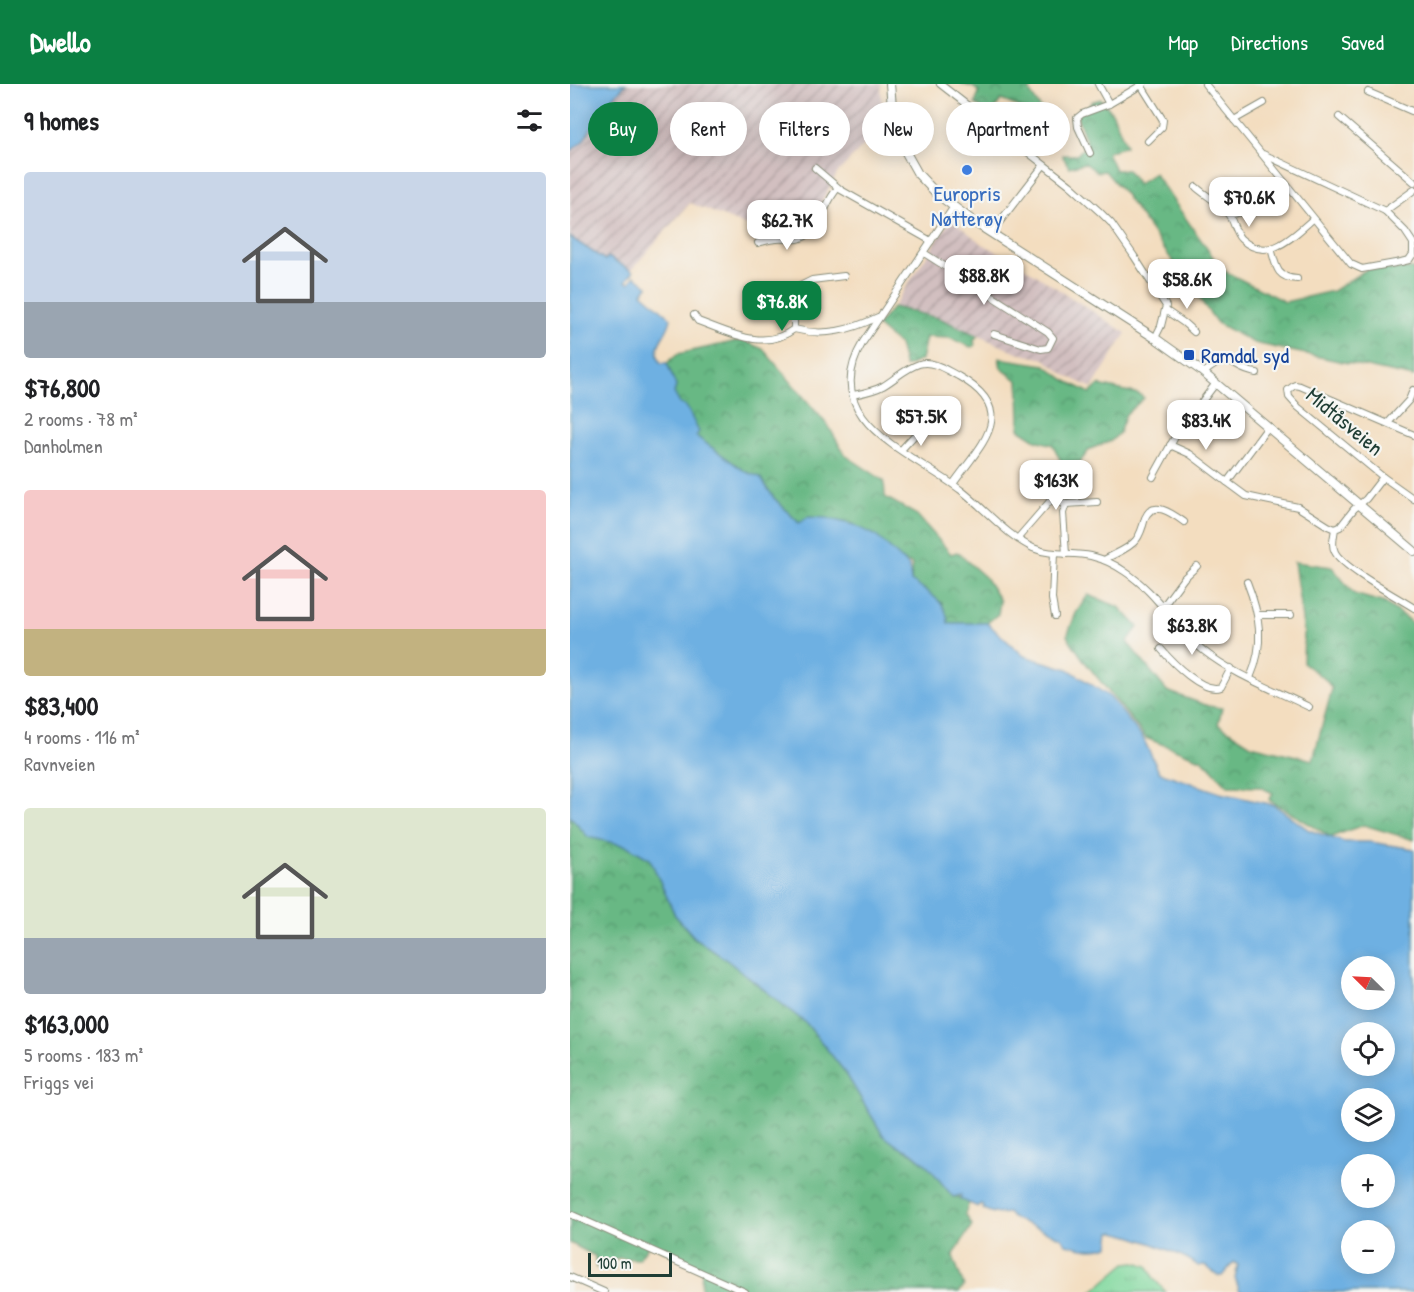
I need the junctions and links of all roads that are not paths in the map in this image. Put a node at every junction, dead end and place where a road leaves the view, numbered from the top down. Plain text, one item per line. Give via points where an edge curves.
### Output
1 (890, 84) edge
2 (940, 84) edge
3 (1098, 84) edge
4 (1205, 84) edge
5 (1142, 85) edge
6 (1368, 92) dead end
7 (1264, 103) dead end
8 (1109, 104) junction
9 (1414, 112) edge
10 (1339, 117) dead end
11 (1234, 120) junction
12 (1148, 141) dead end
13 (1090, 153) dead end
14 (1263, 154) junction
15 (1043, 166) junction
16 (815, 168) dead end
17 (1414, 182) edge
18 (1196, 187) dead end
19 (838, 189) junction
20 (1414, 190) edge
21 (1260, 204) dead end
22 (953, 208) junction
23 (1385, 211) junction
24 (1230, 215) junction
25 (1313, 219) junction
26 (991, 233) junction
27 (931, 241) junction
28 (758, 243) dead end
29 (1271, 248) junction
30 (924, 253) junction
31 (844, 276) dead end
32 (1297, 279) dead end
33 (1165, 310) junction
34 (694, 315) dead end
35 (880, 316) junction
36 (794, 329) junction
37 (1194, 332) dead end
38 (994, 334) dead end
39 (1155, 338) junction
40 (1204, 373) junction
41 (1257, 373) dead end
42 (1215, 383) junction
43 (1413, 390) edge
44 (852, 395) junction
45 (1389, 423) junction
46 (922, 427) dead end
47 (1268, 427) junction
48 (1414, 435) edge
49 (1170, 445) junction
50 (901, 450) junction
51 (1058, 469) dead end
52 (1153, 477) dead end
53 (1383, 477) junction
54 (1227, 482) junction
55 (953, 484) junction
56 (1414, 499) edge
57 (1051, 500) junction
58 (1097, 502) dead end
59 (1066, 504) junction
60 (1359, 505) junction
61 (1184, 522) dead end
62 (1335, 529) junction
63 (1018, 538) junction
64 (1414, 551) edge
65 (1054, 553) junction
66 (1066, 554) junction
67 (1104, 560) junction
68 (1197, 566) dead end
69 (1247, 582) dead end
70 (1164, 605) junction
71 (1414, 608) edge
72 (1258, 615) junction
73 (1292, 615) dead end
74 (1055, 616) dead end
75 (1161, 649) dead end
76 (1230, 668) junction
77 (1250, 678) junction
78 (1309, 707) dead end
79 (570, 1214) edge
80 (570, 1277) edge
81 (604, 1292) edge
82 (745, 1292) edge

1 - 22 main road via 893,117 904,149 918,174
2 - 15 street
3 - 8 street
4 - 11 street
5 - 8 street
5 - 12 street via 1163,120 1162,127
6 - 9 street
7 - 11 street
8 - 13 street via 1077,118
10 - 17 street
11 - 14 street
14 - 23 street
14 - 25 street
15 - 26 street
15 - 33 street via 1111,223
16 - 19 street
18 - 24 street
19 - 27 street
19 - 28 street via 818,225 806,235
20 - 23 street
21 - 24 street
22 - 26 main road
22 - 27 street
23 - 25 street via 1405,231 1414,250 1409,260 1362,269 1351,264
24 - 29 street via 1241,239
25 - 29 street via 1283,244
26 - 39 main road
27 - 30 street
29 - 32 street via 1278,271
30 - 35 street
30 - 38 street via 1053,338 1048,348 1041,349
31 - 36 street via 812,280 800,286 794,306
33 - 37 street
33 - 39 street
34 - 36 street via 699,321 758,341
35 - 36 street via 836,332
35 - 44 street via 854,359
39 - 40 main road
40 - 41 street via 1223,360
40 - 42 main road
42 - 47 main road
42 - 49 street
43 - 45 street, Midtåsveien
44 - 50 street via 866,423
44 - 55 street via 877,389 924,363 941,367 972,385 990,408 992,425
45 - 48 street, Midtåsveien
45 - 53 street, Midtåsveien via 1300,386 1288,390 1288,396 1298,407
46 - 50 street
47 - 54 street
47 - 60 main road
49 - 52 street
49 - 54 street via 1190,454
50 - 55 street
51 - 57 street
53 - 56 street
53 - 60 street, Midtåsveien
54 - 62 street via 1246,496 1298,507
55 - 63 street
57 - 59 street
57 - 63 street
58 - 59 street
59 - 66 street
60 - 62 street, Midtåsveien
60 - 64 main road
61 - 67 street via 1162,509 1152,510 1133,543
62 - 71 street via 1332,545 1337,556
63 - 65 street via 1036,549
65 - 66 street
65 - 74 street
66 - 67 street
67 - 70 street via 1133,577
68 - 70 street
69 - 72 street
70 - 76 street via 1204,651
72 - 73 street
72 - 77 street via 1259,651
75 - 76 street via 1190,677 1215,688 1221,687
76 - 77 street
77 - 78 street
79 - 82 street
80 - 81 street

